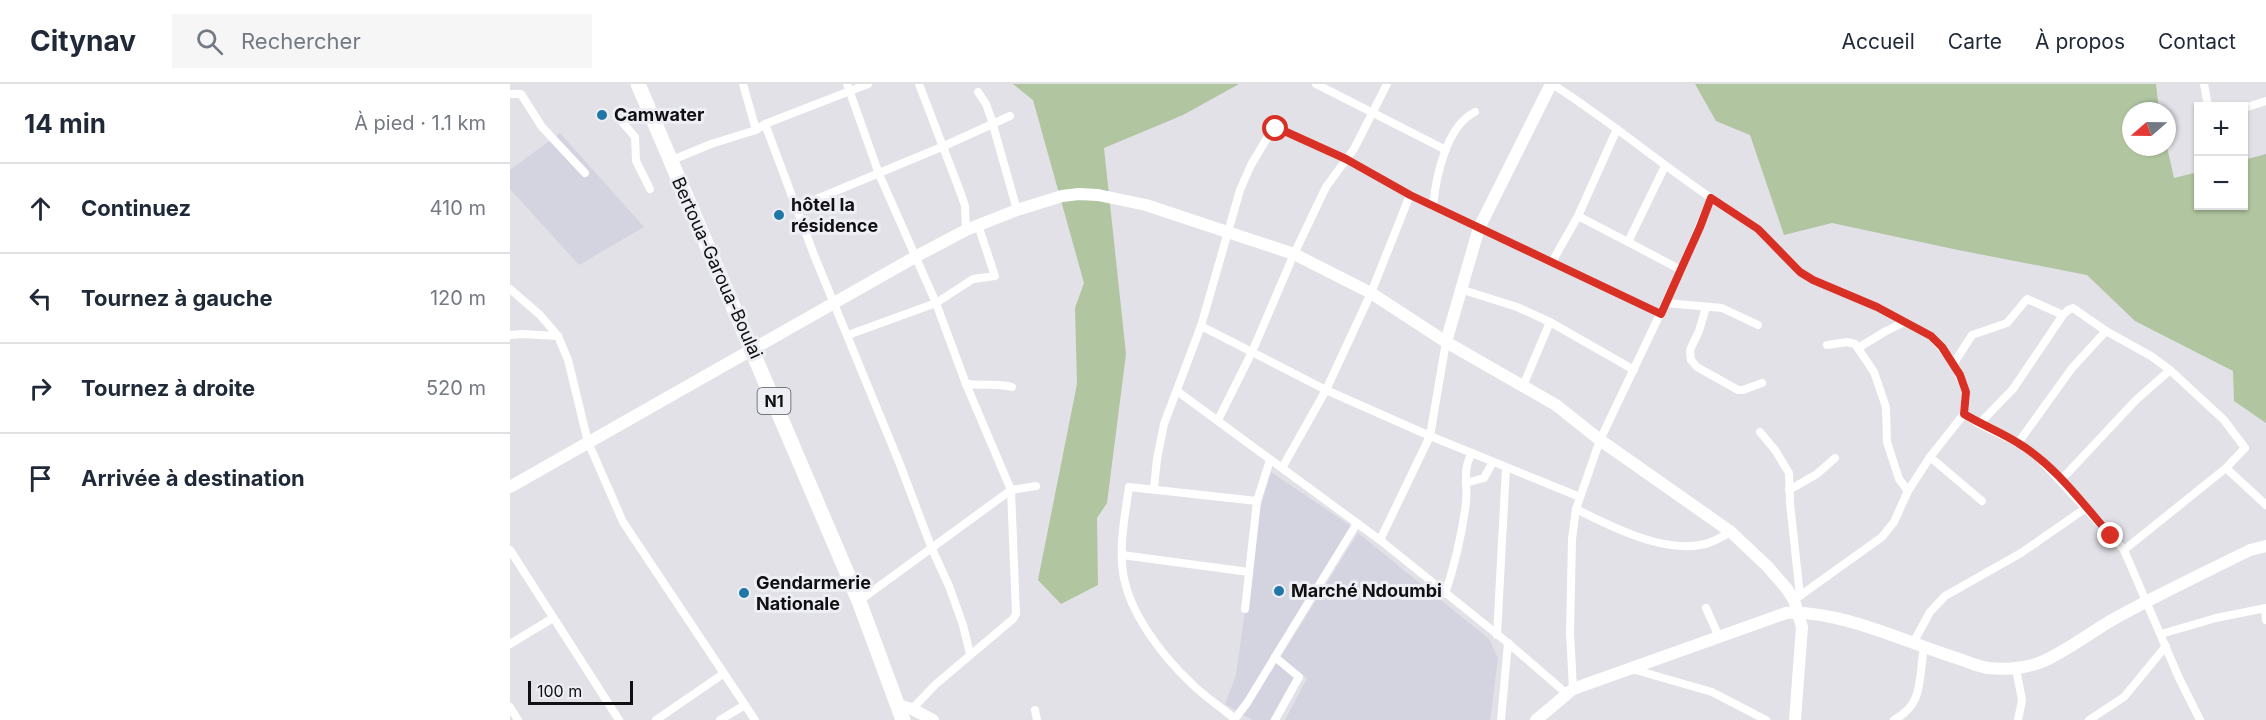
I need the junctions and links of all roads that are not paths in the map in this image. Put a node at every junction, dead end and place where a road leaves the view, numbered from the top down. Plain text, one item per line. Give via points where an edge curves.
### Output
1 (638, 84) edge
2 (743, 84) edge
3 (868, 84) edge
4 (919, 84) edge
5 (1316, 84) edge
6 (1387, 84) edge
7 (1551, 84) edge
8 (2204, 84) edge
9 (848, 88) edge
10 (978, 92) dead end
11 (510, 94) edge
12 (2266, 101) edge
13 (2207, 102) edge
14 (2248, 107) edge
15 (1475, 112) dead end
16 (1373, 113) junction
17 (1010, 116) dead end
18 (623, 123) dead end
19 (765, 124) junction
20 (993, 124) junction
21 (1617, 129) junction
22 (756, 130) junction
23 (944, 146) junction
24 (1446, 150) junction
25 (1346, 159) junction
26 (670, 161) junction
27 (1665, 166) junction
28 (585, 173) dead end
29 (879, 174) junction
30 (650, 189) dead end
31 (1410, 195) junction
32 (1711, 198) junction
33 (1433, 206) junction
34 (795, 207) junction
35 (1017, 210) junction
36 (1578, 216) junction
37 (978, 225) junction
38 (1479, 228) junction
39 (966, 230) junction
40 (1228, 231) junction
41 (1628, 242) junction
42 (1294, 254) junction
43 (915, 256) junction
44 (1552, 262) junction
45 (1681, 270) junction
46 (510, 289) edge
47 (1460, 289) junction
48 (1371, 293) junction
49 (936, 303) junction
50 (1666, 303) junction
51 (835, 304) junction
52 (1706, 307) junction
53 (1661, 314) junction
54 (2063, 315) junction
55 (1550, 322) junction
56 (1905, 322) junction
57 (1758, 325) dead end
58 (1201, 326) junction
59 (2106, 331) junction
60 (848, 334) junction
61 (510, 335) edge
62 (558, 336) junction
63 (1446, 342) junction
64 (1827, 345) dead end
65 (1858, 348) junction
66 (752, 349) junction
67 (1252, 352) junction
68 (1954, 363) junction
69 (1634, 370) junction
70 (2170, 370) junction
71 (966, 384) junction
72 (1762, 384) dead end
73 (1523, 386) junction
74 (1012, 387) dead end
75 (1326, 390) junction
76 (1177, 391) junction
77 (1964, 414) junction
78 (1218, 420) junction
79 (1979, 424) junction
80 (1760, 432) dead end
81 (1430, 436) junction
82 (1600, 440) junction
83 (588, 442) junction
84 (2018, 442) junction
85 (1472, 453) junction
86 (1930, 457) junction
87 (1835, 458) dead end
88 (1270, 460) junction
89 (1493, 462) junction
90 (1282, 468) junction
91 (1506, 468) junction
92 (2226, 468) junction
93 (2061, 480) junction
94 (1466, 483) junction
95 (1036, 486) dead end
96 (510, 487) edge
97 (1154, 488) junction
98 (1011, 490) junction
99 (1789, 490) junction
100 (1908, 492) junction
101 (1580, 497) junction
102 (1257, 501) junction
103 (1982, 501) dead end
104 (2266, 505) edge
105 (2086, 508) junction
106 (1576, 509) junction
107 (1357, 523) junction
108 (1731, 532) junction
109 (1380, 540) junction
110 (2266, 546) edge
111 (932, 549) junction
112 (510, 550) edge
113 (2124, 550) junction
114 (1122, 555) junction
115 (1250, 572) junction
116 (1445, 594) junction
117 (859, 601) junction
118 (2147, 601) junction
119 (1797, 603) junction
120 (1706, 608) dead end
121 (2265, 608) edge
122 (1245, 609) dead end
123 (553, 618) junction
124 (2266, 620) edge
125 (1497, 634) junction
126 (2161, 634) junction
127 (1719, 637) junction
128 (1508, 643) junction
129 (510, 644) edge
130 (1918, 645) junction
131 (2166, 646) junction
132 (970, 654) junction
133 (1275, 657) junction
134 (1629, 668) junction
135 (2016, 669) junction
136 (723, 674) junction
137 (1570, 691) junction
138 (745, 705) junction
139 (510, 707) edge
140 (1035, 710) dead end
141 (904, 712) edge
142 (1235, 719) edge
143 (518, 720) edge
144 (619, 720) edge
145 (656, 720) edge
146 (720, 720) edge
147 (755, 720) edge
148 (933, 720) edge
149 (1037, 720) edge
150 (1275, 720) edge
151 (1501, 720) edge
152 (1536, 720) edge
153 (1766, 720) edge
154 (1795, 720) edge
155 (1894, 720) edge
156 (2018, 720) edge
157 (2089, 720) edge
158 (2200, 720) edge

1 - 26 highway, Bertoua-Garoua-Boulai / N1
2 - 22 street
3 - 9 street
4 - 23 street
5 - 16 street
6 - 16 street
7 - 21 street
7 - 38 street
8 - 13 street
9 - 19 street
9 - 29 street
10 - 20 street
11 - 28 street via 521,94 542,127
12 - 14 street
15 - 24 street via 1459,123
16 - 24 street
16 - 25 street
17 - 20 street
18 - 30 street via 635,137 636,161
19 - 22 street
19 - 34 street
20 - 23 street
20 - 35 street
21 - 27 street
21 - 36 street
22 - 26 street
23 - 29 street
23 - 39 street via 965,206
24 - 33 street
25 - 31 street
25 - 40 street via 1282,130 1270,132 1247,173
25 - 42 street via 1326,187
26 - 66 highway, Bertoua-Garoua-Boulai / N1
27 - 32 street
27 - 41 street
29 - 34 street
29 - 43 street
31 - 33 street
31 - 48 street
32 - 45 street
32 - 56 street via 1758,229 1800,272
33 - 38 street
34 - 51 street
35 - 37 street
35 - 40 street via 1062,196 1098,195 1146,205
36 - 41 street
36 - 44 street
37 - 39 street
37 - 49 street via 995,276 966,282
38 - 44 street
38 - 47 street
39 - 43 street
40 - 42 street
40 - 58 street
41 - 45 street
42 - 48 street
42 - 67 street
43 - 49 street
43 - 51 street
44 - 53 street
45 - 50 street
46 - 62 street
47 - 55 street
47 - 63 street
48 - 63 street
48 - 75 street
49 - 60 street
49 - 71 street
50 - 52 street
50 - 53 street
51 - 60 street
51 - 66 street
52 - 57 street via 1722,308
52 - 72 street via 1690,350 1691,360 1738,390
53 - 69 street
54 - 59 street via 2068,310 2078,310
54 - 68 street via 2027,299 2007,323 1972,335
54 - 79 street via 2013,389
55 - 69 street
55 - 73 street
56 - 65 street
56 - 68 street via 1931,336
58 - 67 street
58 - 76 street
59 - 70 street
59 - 84 street via 2072,368
60 - 111 street
61 - 62 street
62 - 83 street
63 - 73 street
63 - 81 street
64 - 65 street via 1847,342
65 - 100 street via 1882,391 1887,442 1899,479
66 - 83 street
66 - 117 highway, Bertoua-Garoua-Boulai / N1
67 - 75 street
67 - 78 street
68 - 77 street via 1966,392
69 - 82 street
70 - 92 street via 2224,420 2244,446 2245,450
70 - 93 street via 2136,400
71 - 74 street
71 - 98 street
73 - 82 street via 1556,405
75 - 81 street
75 - 90 street
76 - 78 street
76 - 97 street via 1164,424
77 - 79 street
77 - 86 street
78 - 88 street
79 - 84 street
80 - 99 street via 1788,469
81 - 85 street
81 - 109 street
82 - 101 street
82 - 108 street
83 - 96 street
83 - 136 street via 623,522
84 - 93 street
85 - 89 street
85 - 94 street via 1466,465
86 - 100 street
86 - 103 street
87 - 99 street
88 - 90 street
88 - 102 street
89 - 91 street
89 - 94 street via 1484,478
90 - 107 street
91 - 101 street
91 - 125 street
92 - 104 street
92 - 113 street
93 - 105 street
94 - 116 street via 1463,522
95 - 98 street
97 - 102 street
97 - 114 street via 1129,487
98 - 111 street
98 - 132 street via 1016,614
99 - 119 street
100 - 119 street via 1882,537
101 - 106 street
102 - 115 street
105 - 113 street
105 - 130 street via 2021,553 1945,596 1930,612
106 - 108 street via 1630,533 1680,546 1706,544
106 - 137 street via 1572,539
107 - 109 street
107 - 133 street
108 - 119 street via 1768,567
109 - 116 street
110 - 118 street via 2250,550
111 - 117 street
111 - 132 street via 949,586
112 - 123 street
113 - 118 street
114 - 115 street
114 - 142 street via 1128,596 1138,617 1192,684
115 - 122 street
116 - 125 street
117 - 141 highway, Bertoua-Garoua-Boulai / N1
118 - 126 street
118 - 135 street via 2046,660
119 - 127 street via 1786,613
119 - 130 street via 1823,616
119 - 154 street via 1802,627
120 - 127 street
121 - 124 street
121 - 126 street
123 - 129 street
123 - 144 street
125 - 128 street
126 - 131 street
127 - 134 street
128 - 137 street
128 - 151 street
130 - 135 street via 1986,668
130 - 155 street via 1917,698 1905,714
131 - 157 street via 2124,697
131 - 158 street
132 - 141 street
133 - 142 street
133 - 150 street via 1299,677
134 - 137 street
134 - 153 street via 1712,692
135 - 156 street via 2022,700
136 - 138 street
136 - 145 street
137 - 152 street
138 - 146 street
138 - 147 street
139 - 143 street
140 - 149 street
141 - 148 street

